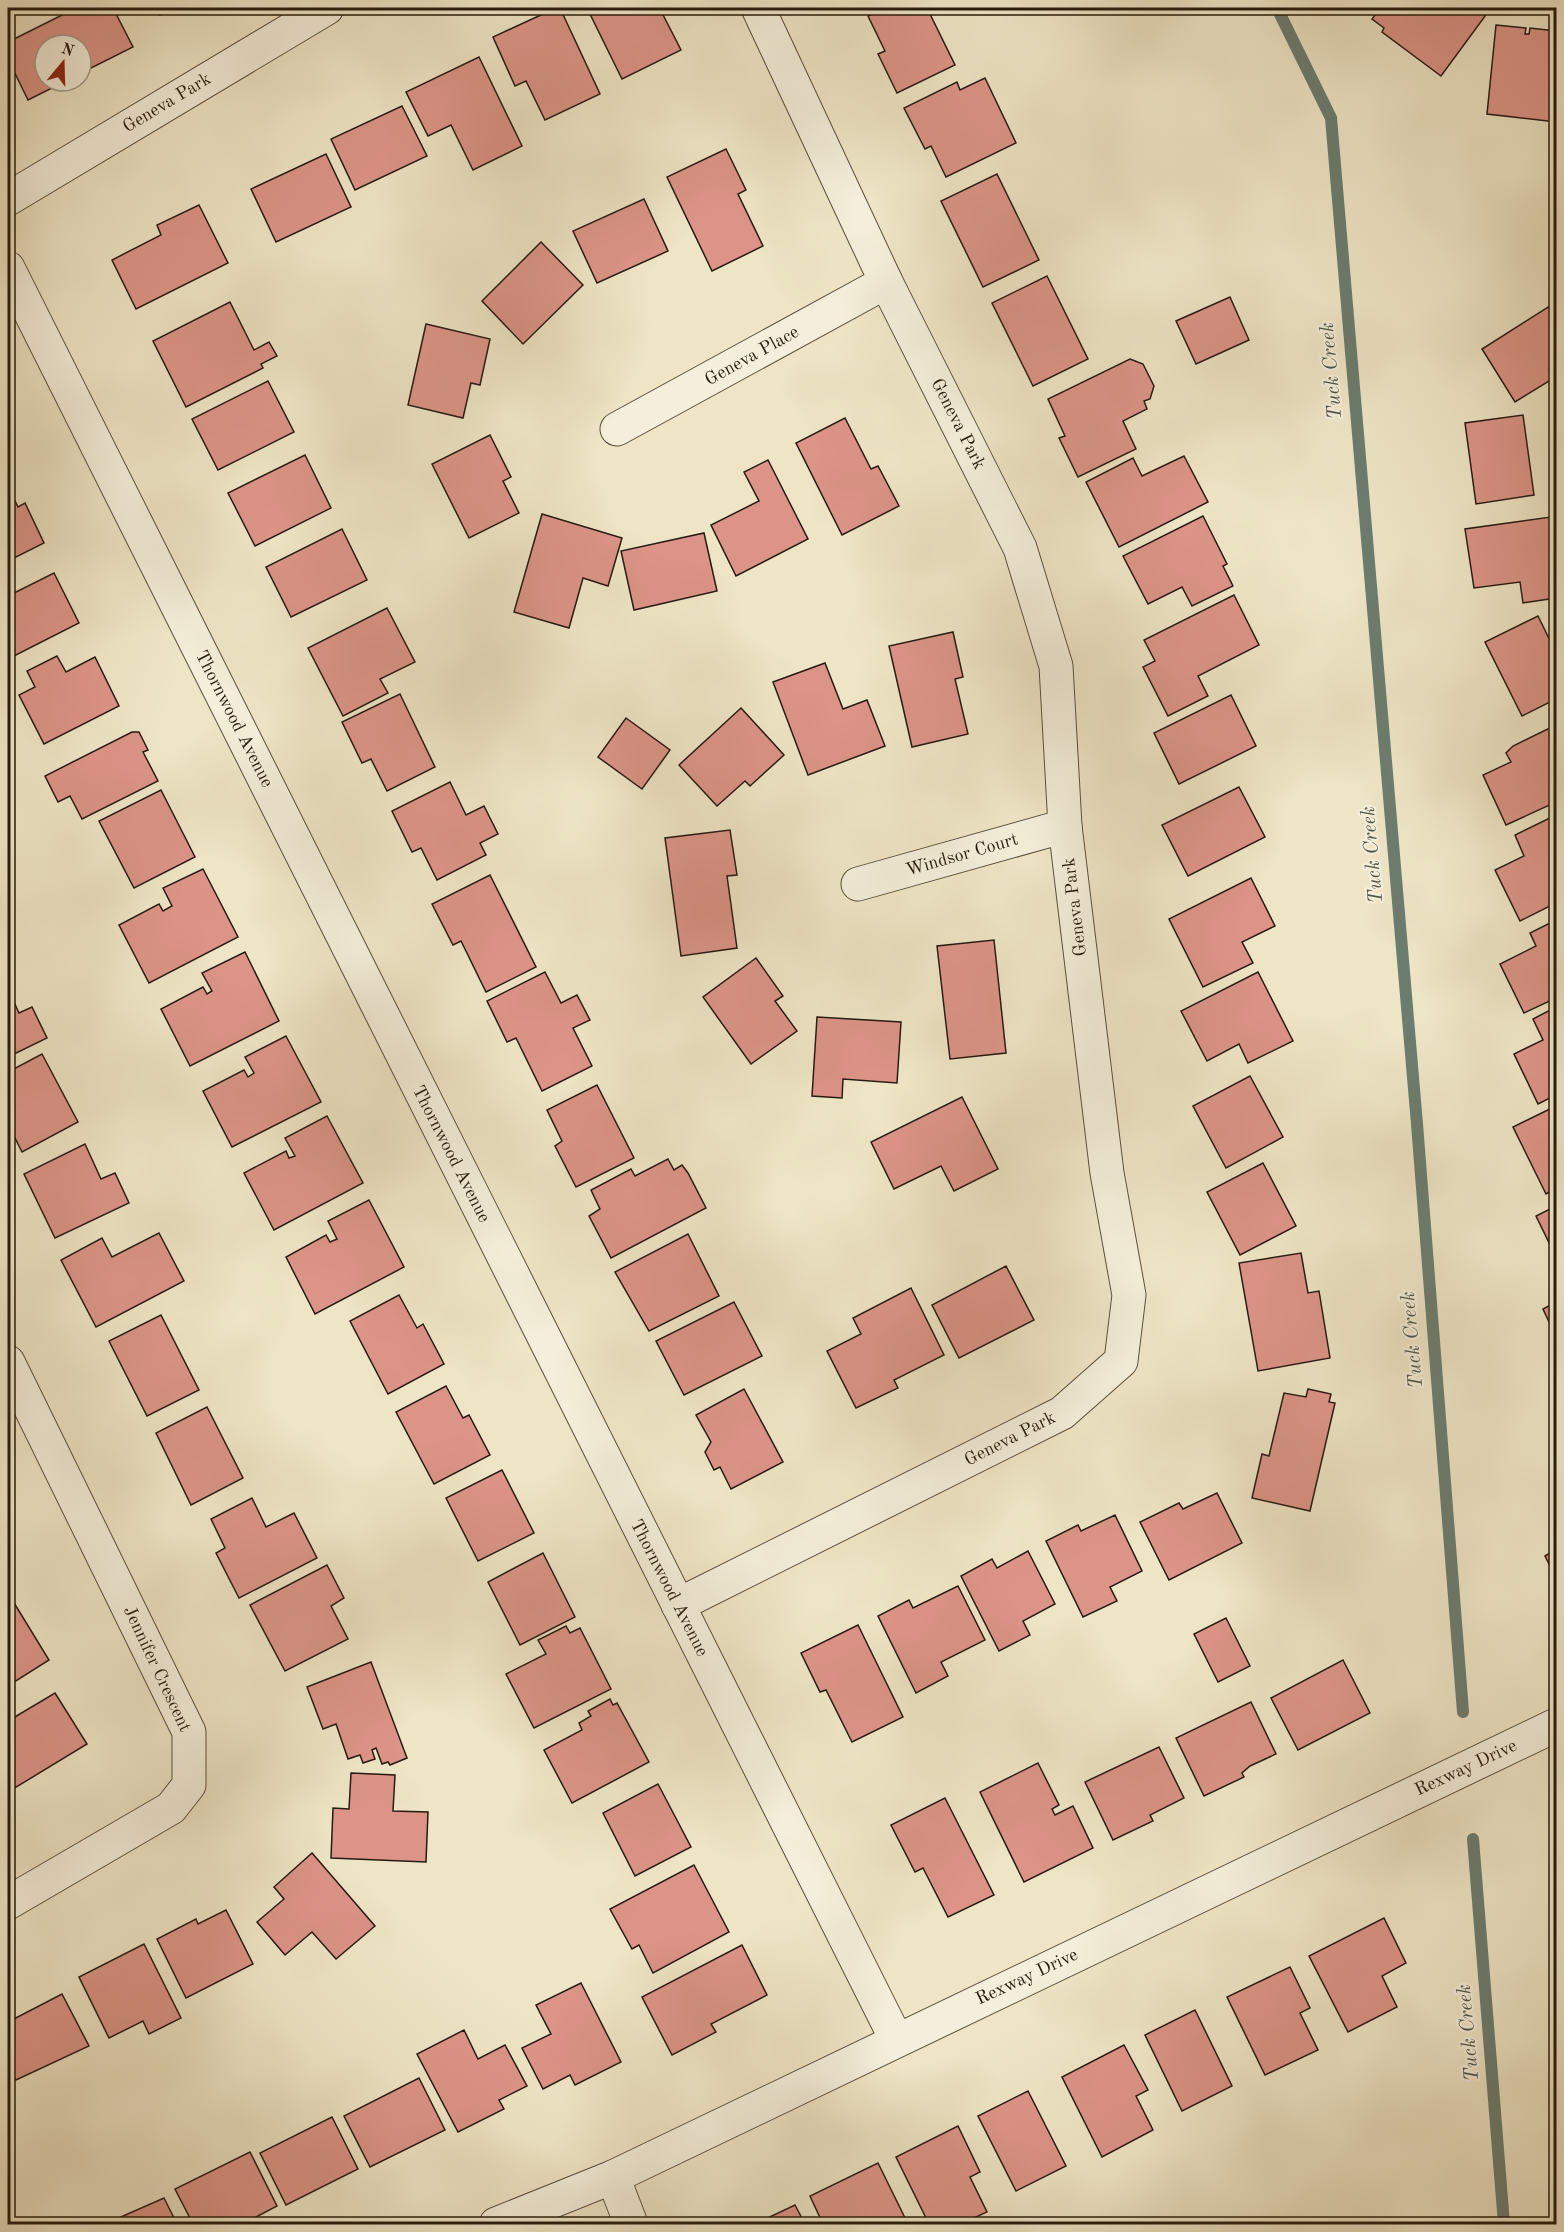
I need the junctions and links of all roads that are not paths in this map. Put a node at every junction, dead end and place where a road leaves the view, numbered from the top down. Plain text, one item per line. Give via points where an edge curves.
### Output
1 (327, 8) edge
2 (758, 8) edge
3 (8, 199) edge
4 (8, 268) edge
5 (886, 282) junction
6 (617, 429) dead end
7 (1065, 826) junction
8 (858, 884) dead end
9 (8, 1362) edge
10 (678, 1605) junction
11 (1557, 1725) edge
12 (8, 1903) edge
13 (896, 2040) junction
14 (613, 2177) junction
15 (496, 2224) edge
16 (631, 2224) edge

1 - 3 street, Geneva Park
2 - 5 street, Geneva Park
4 - 10 street, Thornwood Avenue
5 - 6 street, Geneva Place
5 - 7 street, Geneva Park via 1020,548 1056,666
7 - 8 street, Windsor Court
7 - 10 street, Geneva Park via 1107,1173 1130,1295 1120,1360 1062,1413
9 - 12 street, Jennifer Crescent via 189,1732 189,1785 171,1808
10 - 13 street, Thornwood Avenue
11 - 13 street, Rexway Drive
13 - 14 street, Rexway Drive
14 - 15 street, Rexway Drive
14 - 16 street

